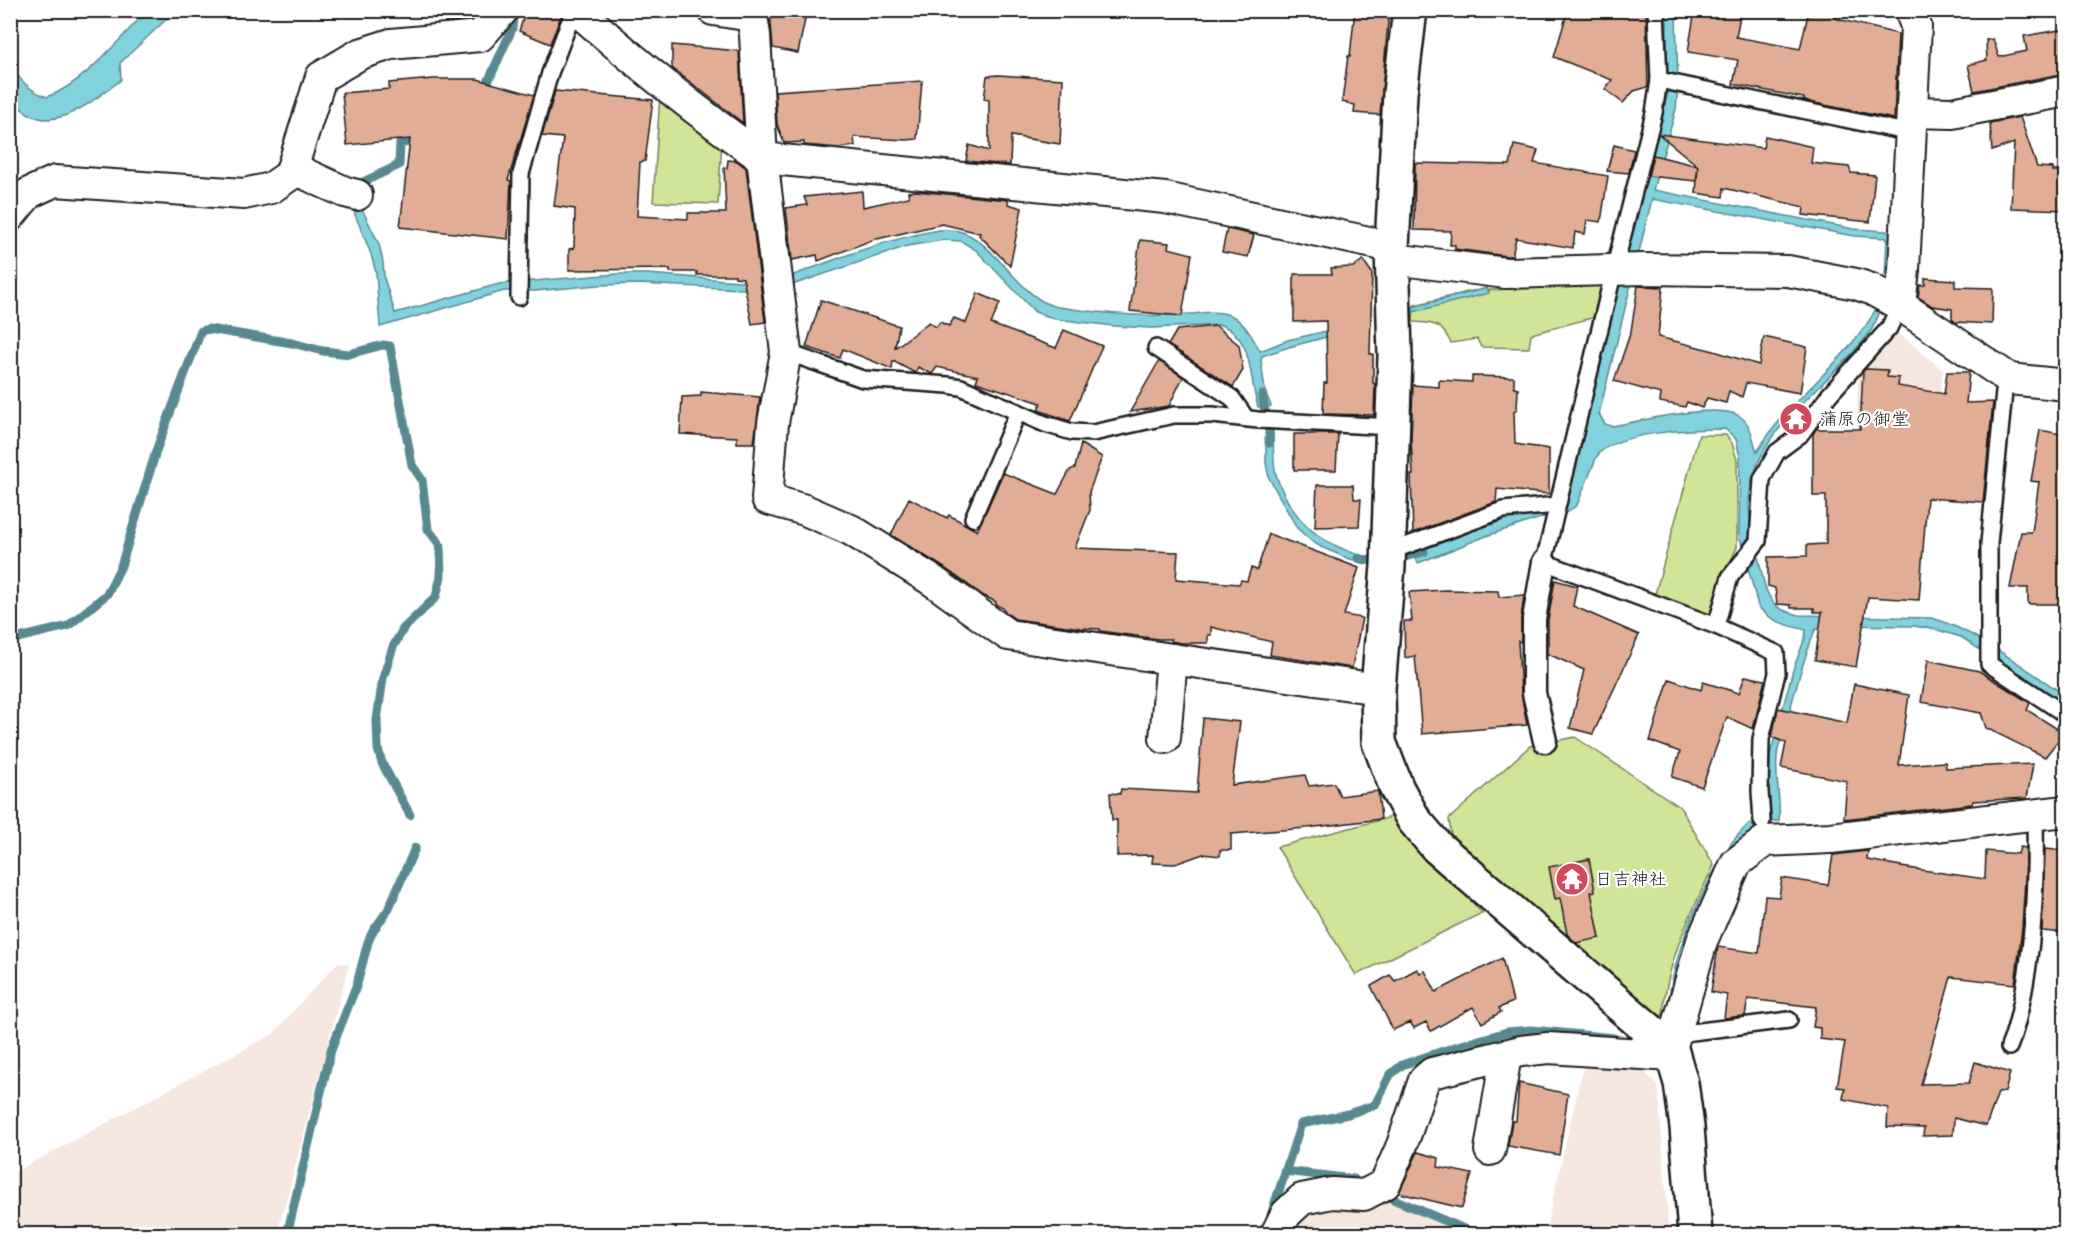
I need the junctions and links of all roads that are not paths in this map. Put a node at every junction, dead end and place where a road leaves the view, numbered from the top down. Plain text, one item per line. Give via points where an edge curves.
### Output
1 (503, 10) edge
2 (576, 10) edge
3 (714, 10) edge
4 (1410, 10) edge
5 (1656, 10) edge
6 (1910, 10) edge
7 (752, 13) edge
8 (1659, 80) junction
9 (2066, 91) edge
10 (1911, 122) junction
11 (762, 158) junction
12 (292, 168) junction
13 (357, 195) dead end
14 (10, 216) edge
15 (1393, 253) junction
16 (1621, 269) junction
17 (520, 290) dead end
18 (1900, 305) junction
19 (1155, 348) dead end
20 (786, 352) junction
21 (2010, 379) junction
22 (2066, 385) edge
23 (1018, 412) junction
24 (1252, 419) junction
25 (1393, 427) junction
26 (1556, 510) junction
27 (973, 518) dead end
28 (1389, 559) junction
29 (1544, 562) junction
30 (1716, 626) junction
31 (1172, 659) junction
32 (1378, 689) junction
33 (2066, 715) edge
34 (1165, 738) dead end
35 (1545, 741) dead end
36 (2066, 810) edge
37 (2035, 814) junction
38 (1764, 832) junction
39 (1789, 1020) dead end
40 (1673, 1046) junction
41 (2009, 1047) dead end
42 (1506, 1055) junction
43 (1490, 1150) dead end
44 (1276, 1234) edge
45 (1695, 1234) edge

1 - 12 street via 480,36 391,44 360,54 321,77
2 - 11 street
2 - 17 lane via 549,73 521,174
3 - 7 street
4 - 15 street via 1400,93
5 - 8 lane
6 - 10 street via 1916,26
7 - 11 street
8 - 10 lane
8 - 16 lane
9 - 10 street
10 - 18 street
11 - 15 street via 1165,198
11 - 20 street
12 - 13 street
12 - 14 street via 290,175 271,188 244,194 55,181 29,193
15 - 16 street via 1506,273
15 - 25 street
16 - 18 street via 1788,271 1856,284
16 - 26 lane
18 - 21 street
18 - 30 lane via 1889,328 1828,395 1800,435 1777,452 1762,479 1758,541 1730,577
19 - 24 lane via 1232,398
20 - 23 lane via 863,379 961,387
20 - 31 street via 773,423 767,499 851,530 933,581 1008,635
21 - 22 street
21 - 33 lane via 2004,392 1989,543 1989,664
23 - 24 lane via 1072,432 1094,433 1174,415
23 - 27 lane
24 - 25 lane
25 - 28 street
26 - 28 lane via 1503,510
26 - 29 lane
28 - 32 street
29 - 30 lane
29 - 35 street via 1534,619 1534,693
30 - 38 lane via 1776,653 1777,673 1761,739
31 - 32 street
31 - 34 street
32 - 40 street via 1379,742 1414,820 1437,847
36 - 37 street
37 - 38 street via 1831,838
37 - 41 lane via 2033,930 2017,1028
38 - 40 street via 1736,863 1702,941
39 - 40 lane
40 - 42 street via 1548,1048
40 - 45 street via 1687,1127
42 - 43 street
42 - 44 street via 1432,1073 1424,1080 1385,1184 1364,1195 1332,1193 1302,1199 1286,1214

